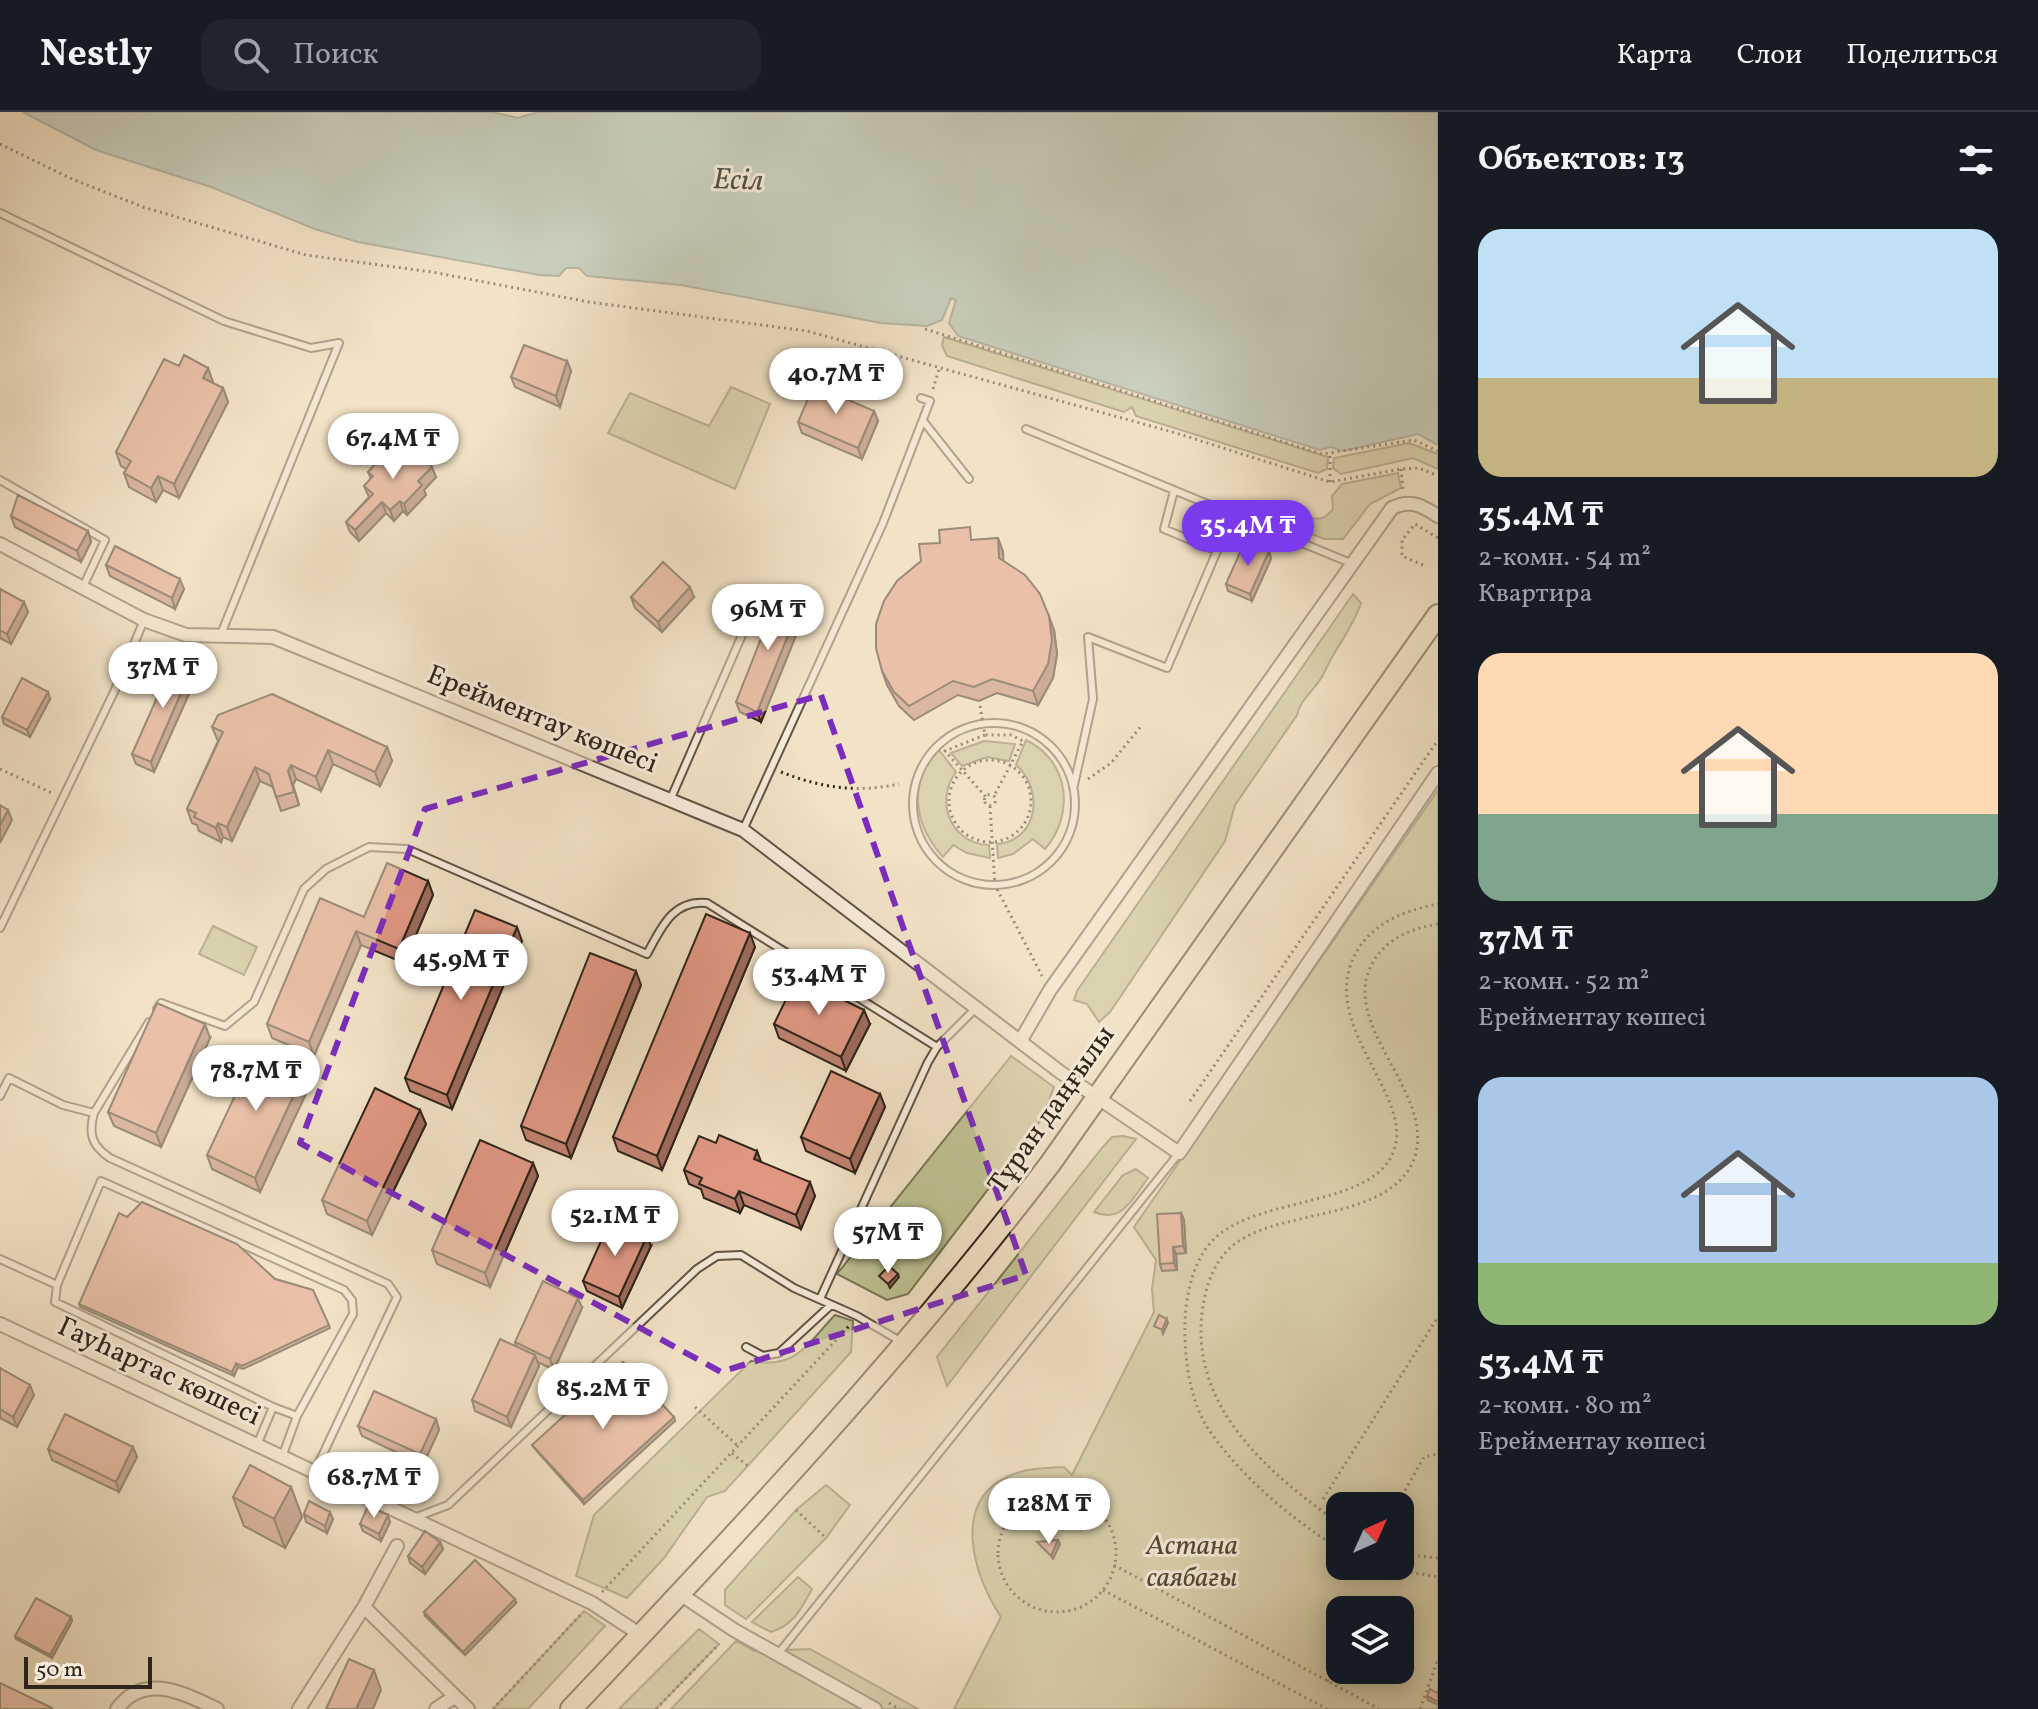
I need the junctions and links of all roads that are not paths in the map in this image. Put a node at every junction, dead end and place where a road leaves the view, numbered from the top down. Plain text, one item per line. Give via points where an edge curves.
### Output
1 (0, 213) edge
2 (921, 398) dead end
3 (924, 422) junction
4 (1026, 429) dead end
5 (969, 479) dead end
6 (0, 480) edge
7 (1174, 491) junction
8 (1438, 516) edge
9 (0, 544) edge
10 (1353, 564) junction
11 (83, 587) junction
12 (760, 594) dead end
13 (1438, 615) edge
14 (144, 620) junction
15 (221, 634) junction
16 (1438, 773) edge
17 (1074, 785) junction
18 (671, 798) junction
19 (743, 830) junction
20 (0, 928) edge
21 (978, 1006) junction
22 (1021, 1040) junction
23 (937, 1047) junction
24 (0, 1096) edge
25 (1096, 1096) junction
26 (94, 1113) junction
27 (1179, 1153) junction
28 (0, 1259) edge
29 (57, 1285) junction
30 (820, 1299) junction
31 (831, 1305) junction
32 (0, 1324) edge
33 (903, 1343) junction
34 (746, 1347) dead end
35 (273, 1407) junction
36 (297, 1416) junction
37 (257, 1445) junction
38 (282, 1457) junction
39 (314, 1473) junction
40 (414, 1518) junction
41 (397, 1546) dead end
42 (680, 1594) junction
43 (364, 1607) junction
44 (641, 1635) junction
45 (778, 1654) junction
46 (454, 1697) junction
47 (117, 1709) edge
48 (217, 1709) edge
49 (299, 1709) edge
50 (436, 1709) edge
51 (468, 1709) edge
52 (571, 1709) edge
53 (875, 1709) edge

1 - 15 lane via 224,321 311,348 339,343
2 - 3 lane via 930,401
3 - 5 lane
3 - 19 lane
4 - 7 lane
6 - 11 lane via 105,540
7 - 10 lane
7 - 17 lane via 1164,529 1217,551 1167,668 1088,637 1093,699
8 - 10 street via 1405,502 1392,508
9 - 11 street, Ерейментау көшесі
10 - 22 street via 1050,990
11 - 14 street, Ерейментау көшесі
12 - 18 lane
13 - 25 main road, Тұран даңғылы
14 - 15 street, Ерейментау көшесі via 186,635
14 - 20 lane
15 - 18 street, Ерейментау көшесі via 273,637
16 - 27 street
17 - 17 lane via 1050,744 1030,731 1008,723 965,727 933,749 922,765 912,802 913,821 923,847 965,881 1017,883 1058,856 1073,822
18 - 19 street, Ерейментау көшесі
19 - 21 street, Ерейментау көшесі
21 - 22 street, Ерейментау көшесі
21 - 23 lane
22 - 25 street, Ерейментау көшесі
23 - 26 lane via 707,903 677,909 647,954 407,849 369,847 326,869 304,889 254,1002 225,1026 161,1003
23 - 30 lane
24 - 26 lane via 9,1078 63,1105
25 - 27 street, Ерейментау көшесі
25 - 33 main road, Тұран даңғылы via 1004,1225
26 - 39 lane via 92,1140 110,1158 388,1284 397,1297
27 - 45 lane
28 - 29 lane
29 - 35 lane via 55,1302
29 - 36 lane via 101,1181 344,1290 353,1314
30 - 31 lane
30 - 40 lane via 741,1255 717,1256 697,1269 448,1505
31 - 33 lane
31 - 34 lane via 779,1353 763,1356
32 - 37 street, Гауhартас көшесі
33 - 42 main road, Тұран даңғылы
35 - 36 lane
35 - 37 lane
36 - 38 lane
37 - 38 street, Гауhартас көшесі
38 - 39 street, Гауhартас көшесі
39 - 40 street, Гауhартас көшесі
40 - 44 street, Гауhартас көшесі via 592,1603
41 - 43 street
42 - 44 main road, Тұран даңғылы
42 - 45 street
43 - 46 street
43 - 49 street
44 - 52 main road, Тұран даңғылы
45 - 53 street
46 - 50 street
46 - 51 street
47 - 48 street via 125,1698 150,1686 179,1691

